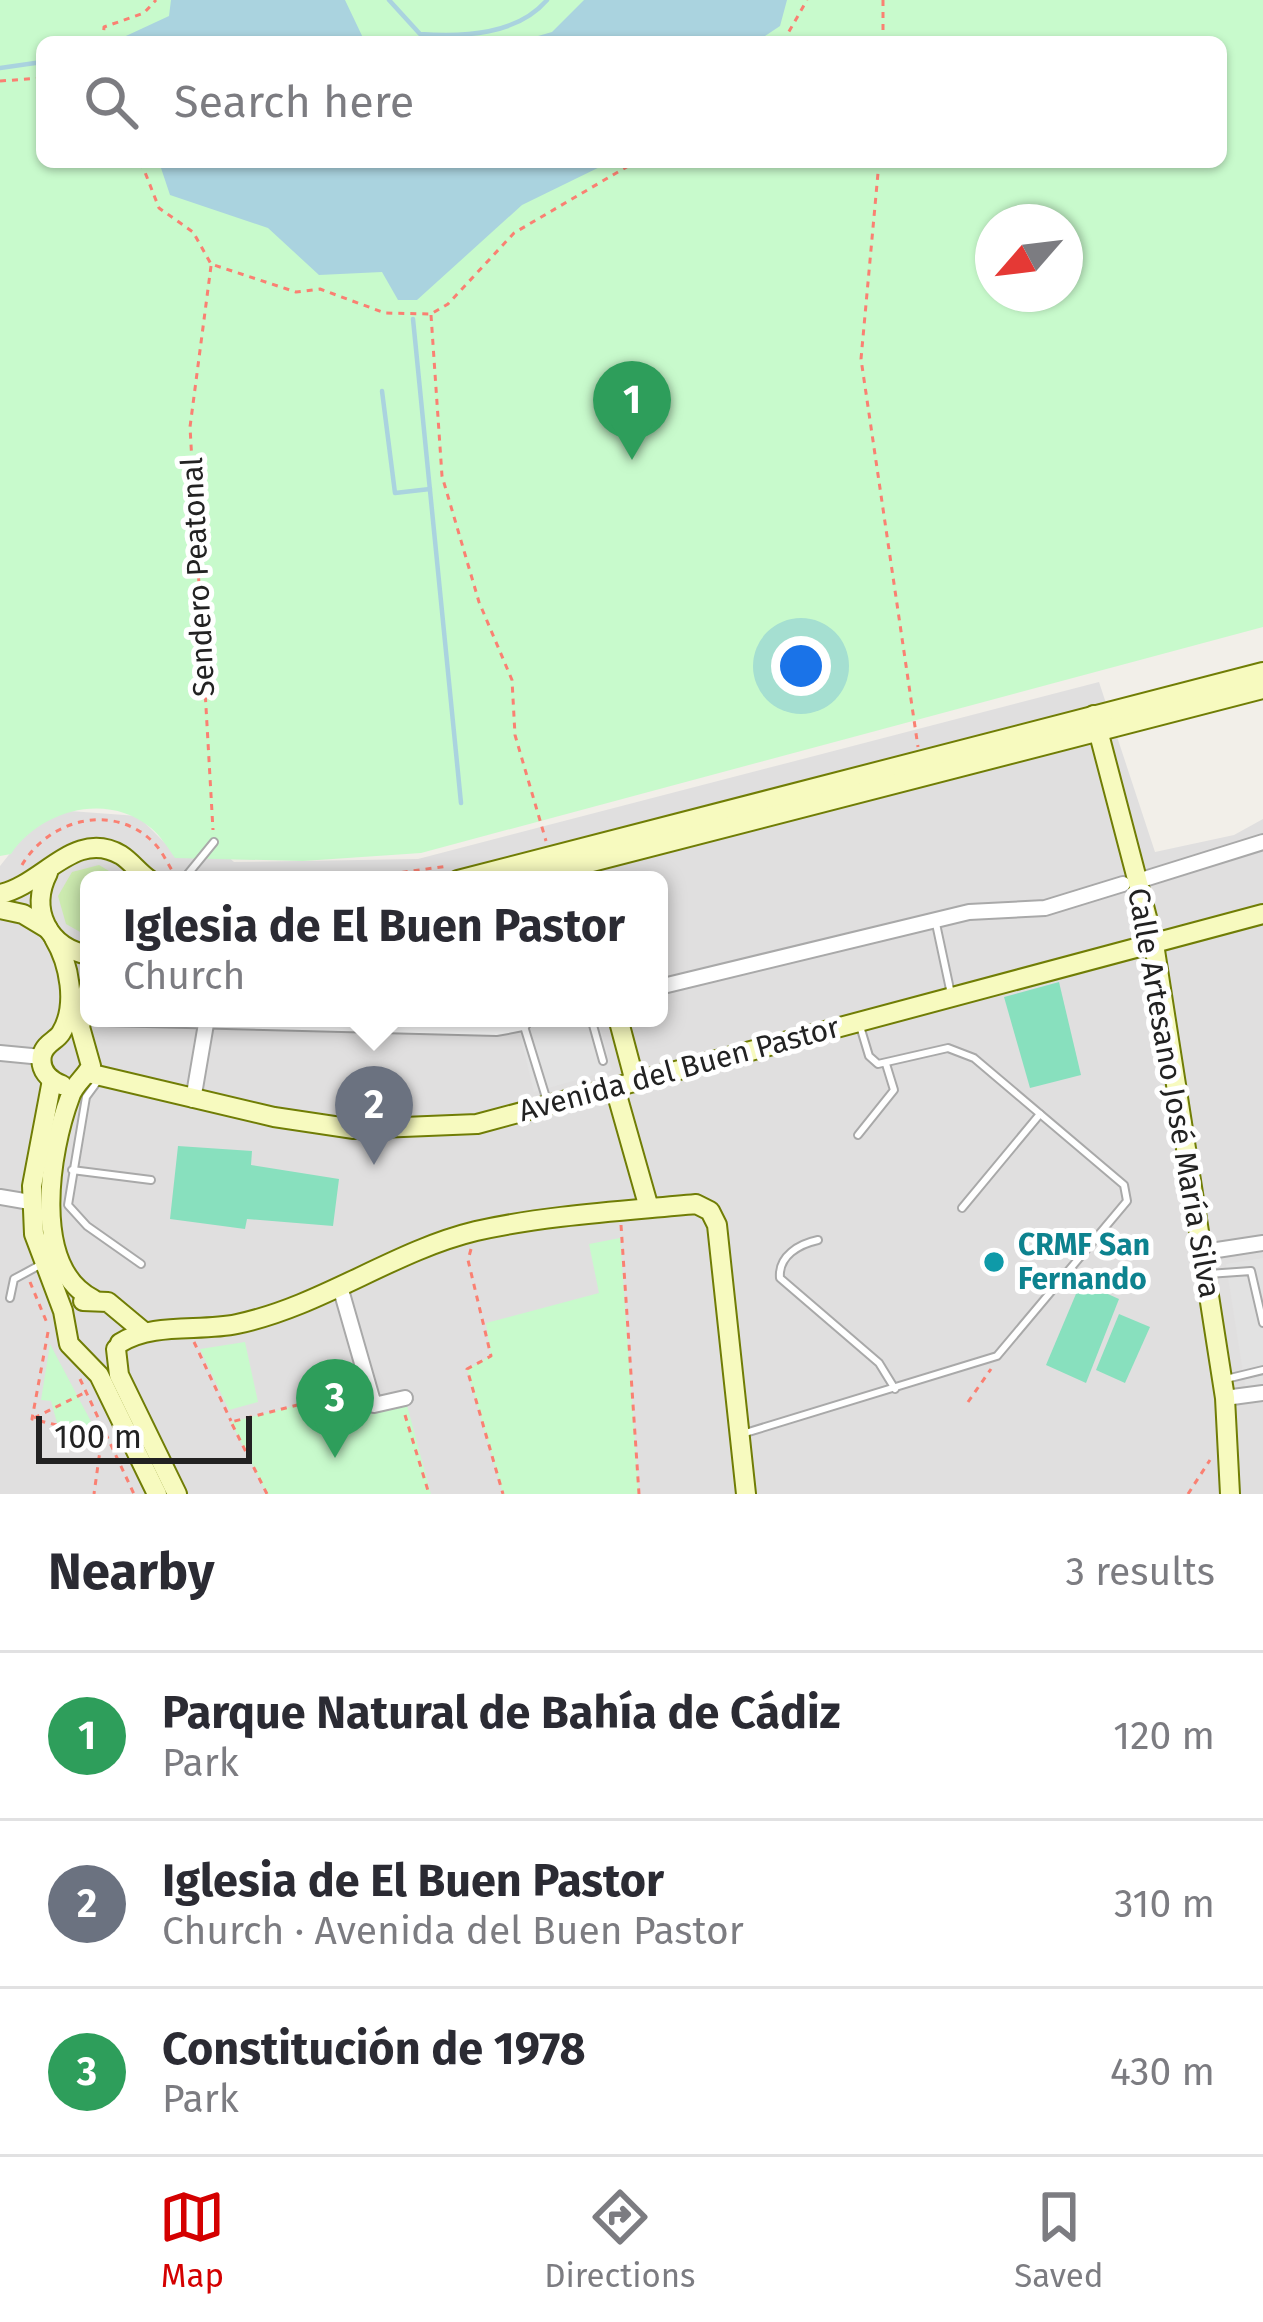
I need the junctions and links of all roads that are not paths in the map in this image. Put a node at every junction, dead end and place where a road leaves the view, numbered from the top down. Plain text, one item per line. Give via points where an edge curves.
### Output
1 (1263, 672) edge
2 (1263, 689) edge
3 (1096, 723) junction
4 (214, 842) road end
5 (1263, 842) edge
6 (137, 871) edge
7 (190, 871) edge
8 (464, 871) edge
9 (587, 871) edge
10 (48, 873) junction
11 (1130, 882) junction
12 (0, 894) edge
13 (0, 909) edge
14 (1263, 914) edge
15 (934, 919) junction
16 (51, 934) junction
17 (1154, 944) junction
18 (80, 950) edge
19 (668, 985) edge
20 (952, 998) junction
21 (859, 1021) junction
22 (80, 1027) edge
23 (206, 1027) edge
24 (465, 1027) edge
25 (501, 1027) edge
26 (528, 1027) edge
27 (594, 1027) edge
28 (620, 1027) edge
29 (55, 1039) junction
30 (87, 1046) junction
31 (0, 1053) edge
32 (42, 1057) junction
33 (603, 1061) dead end
34 (886, 1064) junction
35 (89, 1077) junction
36 (52, 1080) junction
37 (635, 1082) junction
38 (615, 1088) junction
39 (194, 1100) junction
40 (548, 1105) junction
41 (1040, 1114) junction
42 (858, 1135) dead end
43 (73, 1169) junction
44 (151, 1180) dead end
45 (0, 1197) edge
46 (31, 1202) junction
47 (649, 1208) junction
48 (962, 1208) dead end
49 (818, 1240) dead end
50 (1263, 1243) edge
51 (1204, 1252) junction
52 (141, 1264) dead end
53 (46, 1268) junction
54 (1207, 1274) junction
55 (340, 1290) junction
56 (10, 1298) dead end
57 (93, 1299) junction
58 (119, 1313) junction
59 (65, 1322) junction
60 (1263, 1322) edge
61 (144, 1332) junction
62 (118, 1346) junction
63 (80, 1354) junction
64 (1263, 1370) edge
65 (895, 1389) junction
66 (1224, 1389) junction
67 (1263, 1393) edge
68 (403, 1398) road end
69 (739, 1435) junction
70 (1228, 1484) edge
71 (157, 1494) edge
72 (177, 1494) edge
73 (746, 1494) edge
74 (1218, 1494) edge

1 - 3 street
2 - 3 street
3 - 8 street via 914,751 552,855
3 - 9 street
3 - 11 street, Calle Artesano José María Silva
4 - 7 lane
5 - 11 street
6 - 10 street via 95,848 65,855
10 - 12 street
10 - 16 street via 40,899
11 - 15 street via 1045,908
11 - 17 street, Calle Artesano José María Silva
13 - 16 street
14 - 17 street, Avenida del Buen Pastor
15 - 19 street
15 - 20 lane
16 - 18 street
16 - 29 street via 70,980
17 - 20 street, Avenida del Buen Pastor
17 - 51 street, Calle Artesano José María Silva
20 - 21 street, Avenida del Buen Pastor
21 - 34 lane via 871,1059
21 - 37 street, Avenida del Buen Pastor
22 - 30 street
23 - 39 street
24 - 25 street
26 - 40 lane
27 - 33 lane
28 - 37 street
29 - 30 street via 76,1037
29 - 32 street
30 - 35 street
31 - 32 street
32 - 36 street
34 - 41 lane via 962,1051
34 - 42 lane via 894,1090
35 - 36 street
35 - 39 street, Avenida del Buen Pastor
35 - 43 lane
35 - 57 street via 70,1095 50,1227 64,1270
36 - 46 street
37 - 38 street, Avenida del Buen Pastor
38 - 40 street, Avenida del Buen Pastor
38 - 47 street
39 - 40 street, Avenida del Buen Pastor via 354,1129 410,1130 477,1124
41 - 48 lane
41 - 65 lane via 1129,1196 997,1356
43 - 44 lane
43 - 52 lane via 68,1205
45 - 46 street
46 - 53 street
47 - 55 street via 476,1231
47 - 69 street via 696,1204 714,1217
49 - 65 lane via 800,1244 780,1278 879,1364
50 - 51 street
51 - 54 street, Calle Artesano José María Silva
53 - 56 lane via 14,1279
53 - 59 street
54 - 60 lane via 1251,1271
54 - 66 street, Calle Artesano José María Silva
55 - 61 street via 236,1324
55 - 68 street via 374,1405
57 - 58 street
57 - 59 street
58 - 61 street
58 - 62 street
59 - 63 street
61 - 62 street
62 - 63 street via 95,1358
62 - 72 street via 119,1375
63 - 71 street
64 - 66 lane
65 - 69 lane
66 - 67 street
66 - 70 street, Calle Artesano José María Silva
69 - 73 street
70 - 74 street, Calle Artesano José María Silva

